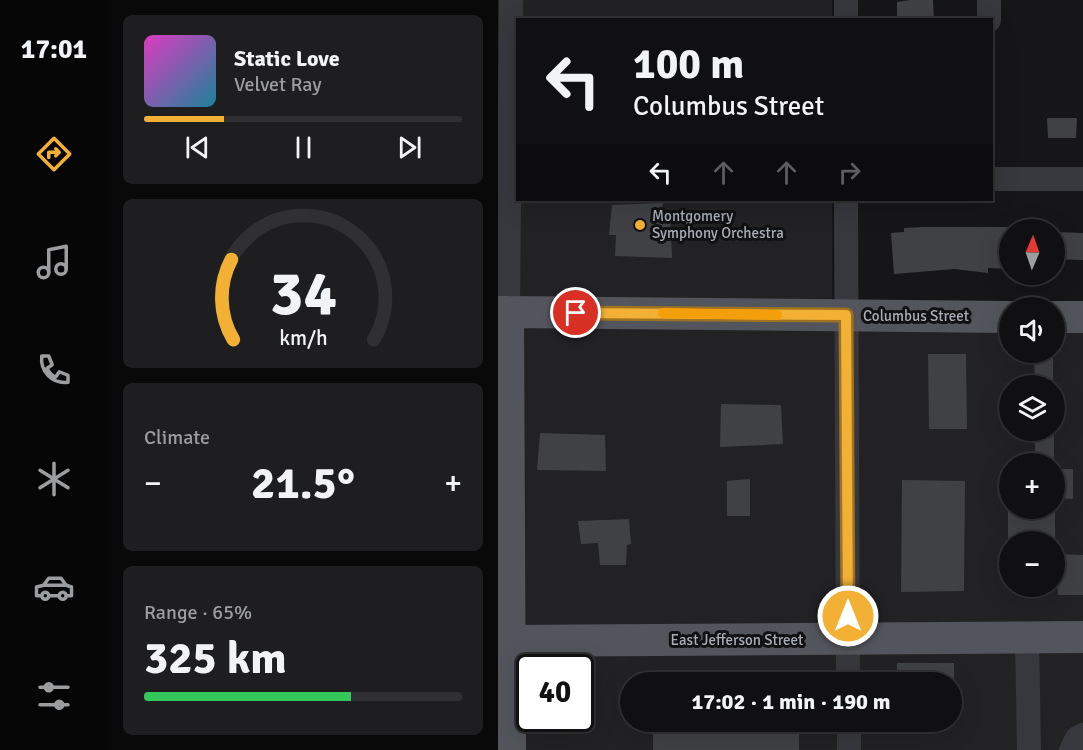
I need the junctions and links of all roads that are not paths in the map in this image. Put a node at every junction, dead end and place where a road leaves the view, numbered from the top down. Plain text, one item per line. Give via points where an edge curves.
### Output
1 (511, 0) edge
2 (846, 0) edge
3 (989, 0) edge
4 (846, 18) edge
5 (989, 18) edge
6 (993, 179) edge
7 (1083, 179) edge
8 (846, 201) edge
9 (503, 312) edge
10 (846, 315) junction
11 (999, 317) edge
12 (1065, 317) edge
13 (1083, 317) edge
14 (1083, 637) edge
15 (1027, 638) junction
16 (848, 639) junction
17 (504, 641) edge
18 (848, 672) edge
19 (849, 732) edge
20 (1083, 735) edge
21 (510, 750) edge
22 (849, 750) edge
23 (1029, 750) edge
24 (1071, 750) edge

1 - 9 street
2 - 4 street
3 - 5 street
6 - 7 street
8 - 10 street
9 - 10 main road, Columbus Street
9 - 17 main road
10 - 11 main road, Columbus Street
10 - 16 street
12 - 13 main road
14 - 15 main road, East Jefferson Street
15 - 16 main road, East Jefferson Street
15 - 23 street
16 - 17 main road, East Jefferson Street
16 - 18 street
17 - 21 main road
19 - 22 street
20 - 24 street

